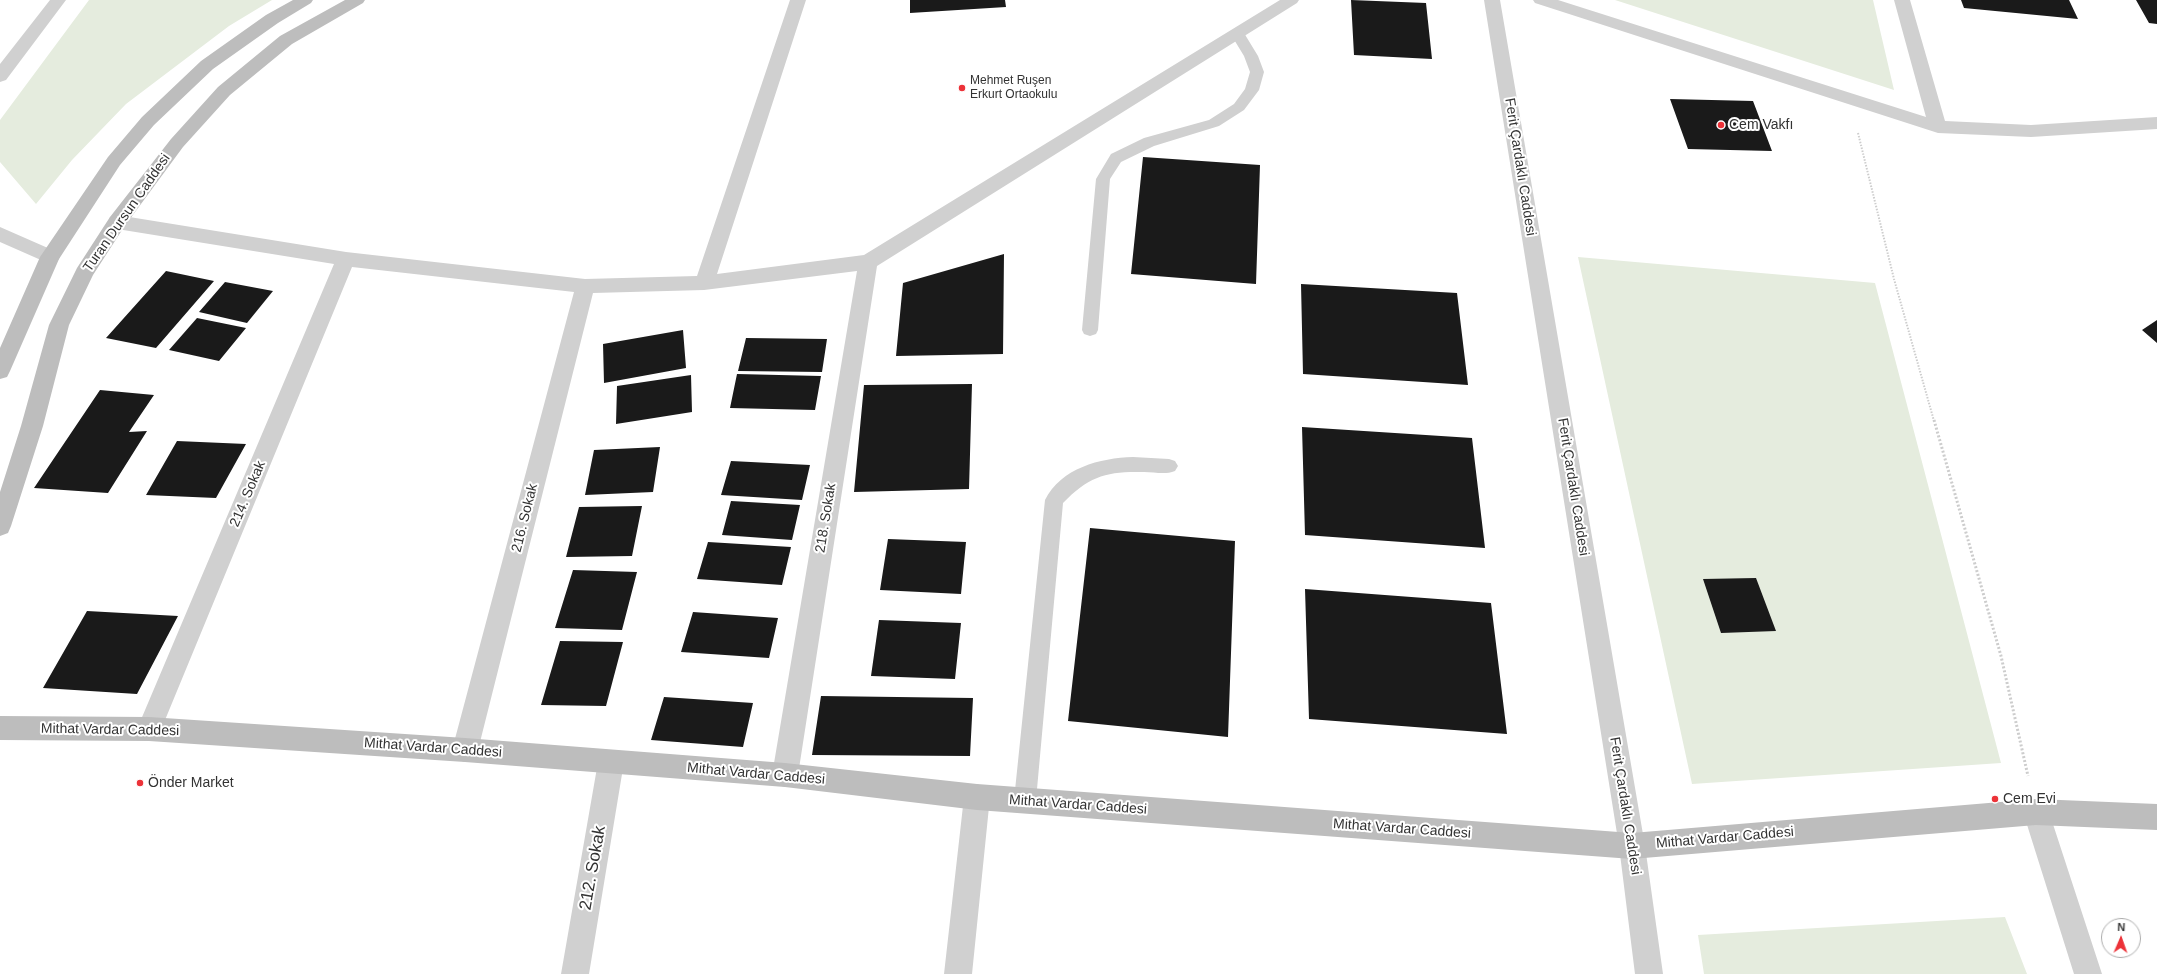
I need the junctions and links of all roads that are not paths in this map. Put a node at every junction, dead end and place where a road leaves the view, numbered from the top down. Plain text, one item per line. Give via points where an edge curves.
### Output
1 (58, 0) edge
2 (305, 0) edge
3 (357, 0) edge
4 (798, 0) edge
5 (1291, 0) edge
6 (1492, 0) edge
7 (1541, 0) edge
8 (1902, 0) edge
9 (1237, 33) junction
10 (0, 76) edge
11 (2157, 123) edge
12 (1938, 127) junction
13 (116, 222) junction
14 (0, 234) edge
15 (50, 257) junction
16 (346, 259) junction
17 (868, 262) junction
18 (704, 283) junction
19 (585, 286) junction
20 (1090, 330) dead end
21 (0, 371) edge
22 (1169, 466) dead end
23 (0, 526) edge
24 (0, 728) edge
25 (149, 729) junction
26 (465, 750) junction
27 (611, 762) junction
28 (784, 775) junction
29 (977, 797) junction
30 (1025, 800) junction
31 (2036, 812) junction
32 (2157, 817) edge
33 (1632, 846) junction
34 (575, 974) edge
35 (958, 974) edge
36 (1649, 974) edge
37 (2088, 974) edge

1 - 10 street
2 - 15 street via 272,19 207,65 148,121 114,160
3 - 13 street, Turan Dursun Caddesi via 286,40 224,91 177,143
4 - 18 street
5 - 9 street
6 - 33 street, Ferit Çardaklı Caddesi
7 - 12 street
8 - 12 street
9 - 17 street
9 - 20 lane via 1257,72 1252,90 1239,107 1214,123 1149,142 1116,158 1104,179
11 - 12 street via 2031,131
13 - 16 street
13 - 23 street, Turan Dursun Caddesi via 84,273 59,325 32,426
14 - 15 street
15 - 21 street
16 - 19 street
16 - 25 street, 214. Sokak
17 - 18 street
17 - 28 street, 218. Sokak
18 - 19 street
19 - 26 street, 216. Sokak
22 - 30 lane via 1136,464 1097,468 1076,478 1054,500
24 - 25 street, Mithat Vardar Caddesi
25 - 26 street, Mithat Vardar Caddesi
26 - 27 street, Mithat Vardar Caddesi
27 - 28 street, Mithat Vardar Caddesi
27 - 34 street, 212. Sokak
28 - 29 street, Mithat Vardar Caddesi
29 - 30 street, Mithat Vardar Caddesi
29 - 35 street
30 - 33 street, Mithat Vardar Caddesi
31 - 32 street, Mithat Vardar Caddesi
31 - 33 street, Mithat Vardar Caddesi
31 - 37 street
33 - 36 street, Ferit Çardaklı Caddesi

